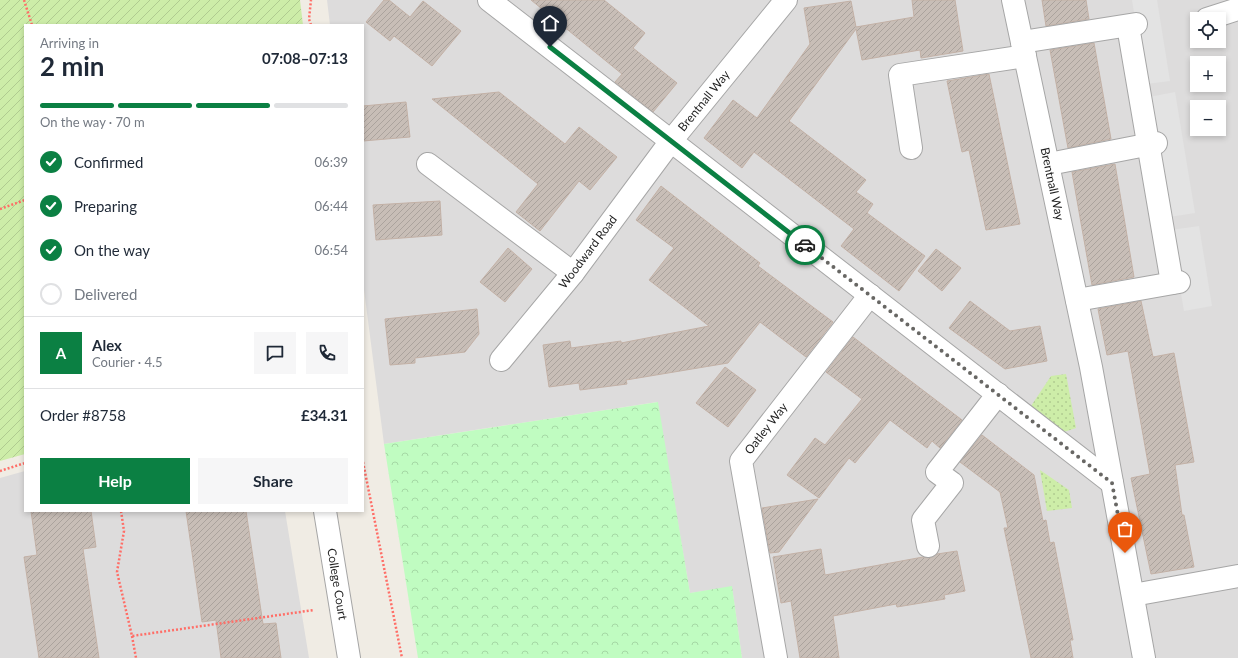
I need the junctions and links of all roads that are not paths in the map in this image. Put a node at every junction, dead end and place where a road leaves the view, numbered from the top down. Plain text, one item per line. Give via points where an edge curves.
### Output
1 (489, 0) edge
2 (786, 0) edge
3 (1013, 0) edge
4 (1238, 9) edge
5 (1226, 13) edge
6 (1024, 49) junction
7 (671, 141) junction
8 (1152, 145) junction
9 (911, 148) dead end
10 (428, 164) dead end
11 (1049, 164) junction
12 (573, 273) junction
13 (870, 295) junction
14 (1077, 300) junction
15 (501, 360) dead end
16 (998, 394) junction
17 (1112, 483) junction
18 (325, 512) edge
19 (928, 546) dead end
20 (1238, 576) edge
21 (1133, 595) junction
22 (349, 658) edge
23 (776, 658) edge
24 (1144, 658) edge

1 - 7 street
2 - 7 street, Brentnall Way
3 - 6 street, Brentnall Way
4 - 5 street
6 - 8 street via 1132,25
6 - 9 street via 900,75
6 - 11 street, Brentnall Way
7 - 12 street, Woodward Road
7 - 13 street, Brentnall Way
8 - 11 street
8 - 14 street via 1175,283
10 - 12 street
11 - 14 street, Brentnall Way
12 - 15 street, Woodward Road
13 - 16 street, Brentnall Way
13 - 23 street, Oatley Way via 741,461
14 - 17 street, Brentnall Way
16 - 17 street, Brentnall Way
16 - 19 street via 937,472 952,483 923,520
17 - 21 street, Brentnall Way
18 - 22 street, College Court
20 - 21 street
21 - 24 street, Brentnall Way

